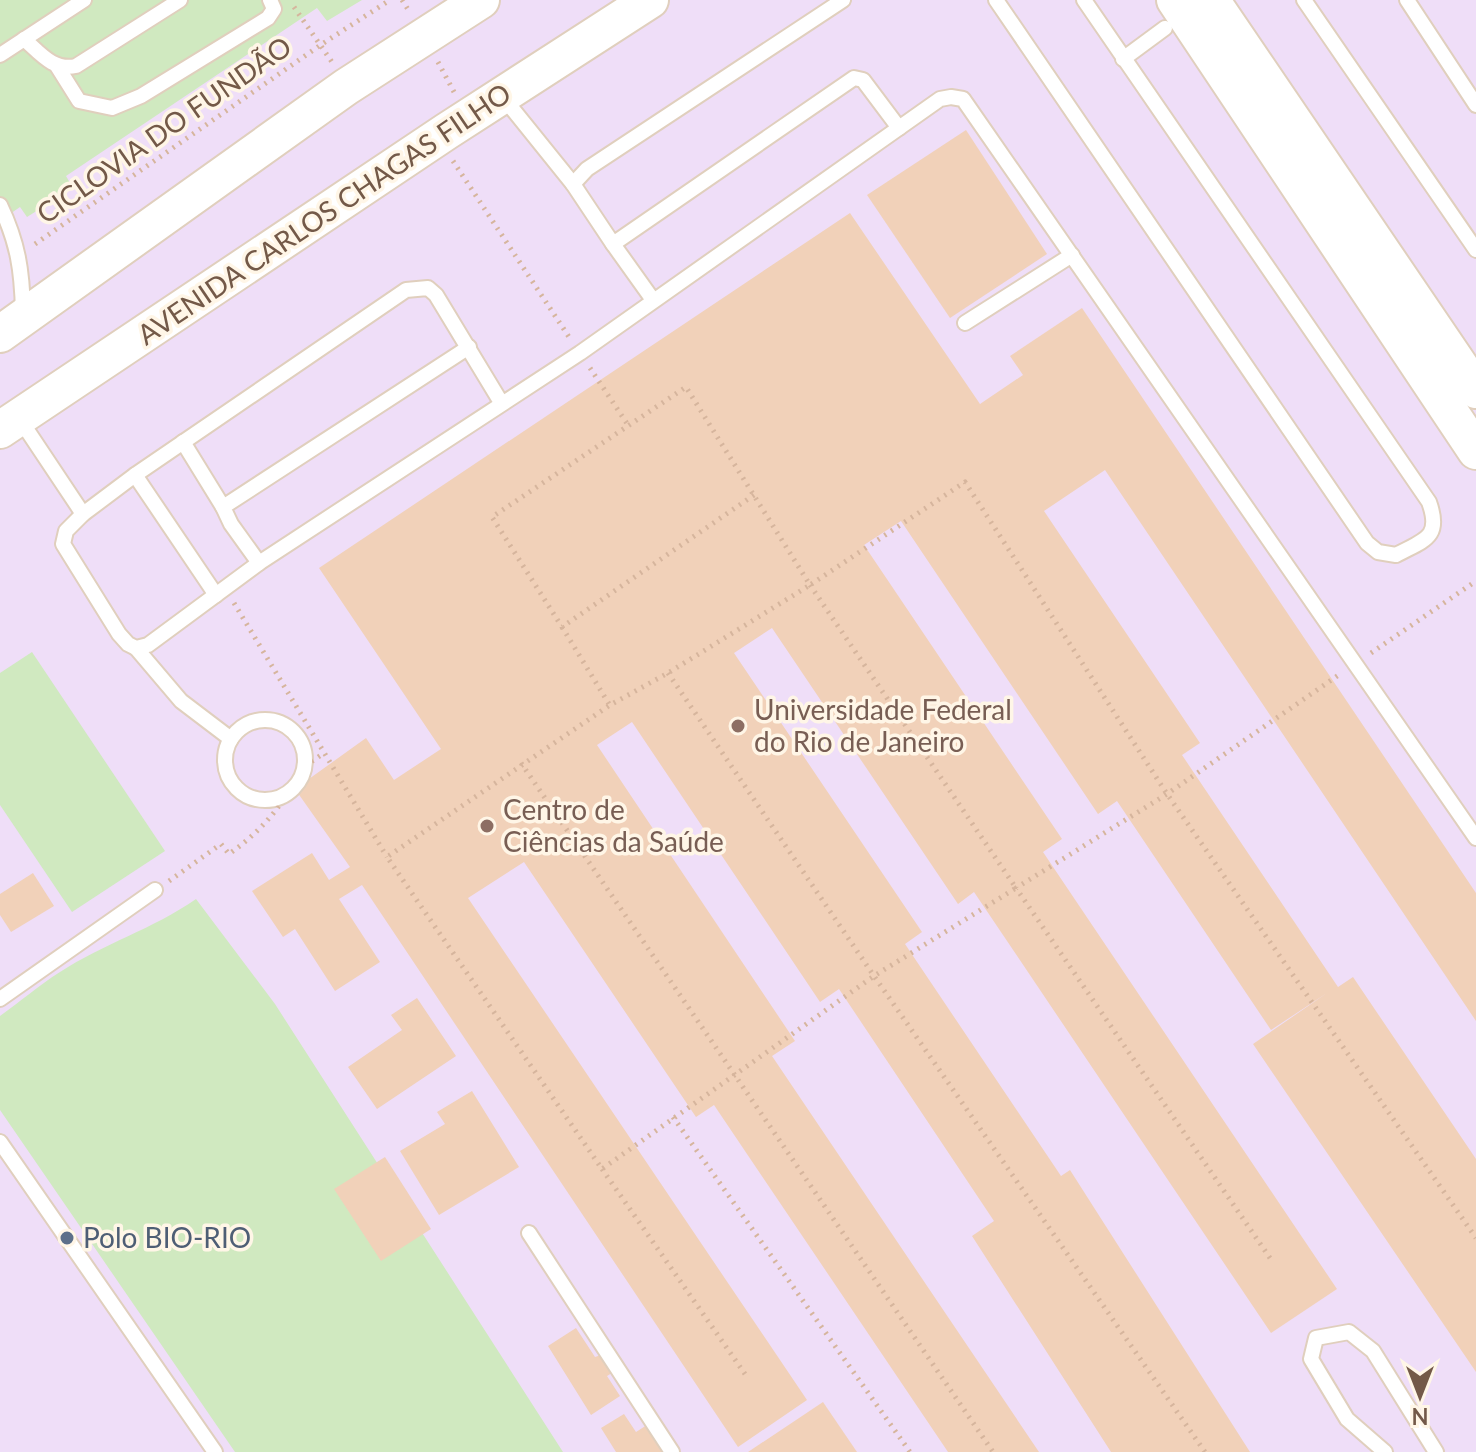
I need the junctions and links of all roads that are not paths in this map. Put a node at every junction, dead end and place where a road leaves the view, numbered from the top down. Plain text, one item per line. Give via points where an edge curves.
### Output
1 (84, 0) edge
2 (180, 0) edge
3 (270, 0) edge
4 (481, 0) edge
5 (650, 0) edge
6 (843, 0) edge
7 (996, 0) edge
8 (1084, 0) edge
9 (1211, 0) edge
10 (1304, 0) edge
11 (1407, 0) edge
12 (1170, 14) edge
13 (24, 39) junction
14 (0, 55) edge
15 (1123, 59) junction
16 (57, 66) junction
17 (502, 95) junction
18 (1476, 105) edge
19 (899, 128) junction
20 (573, 184) junction
21 (0, 205) edge
22 (613, 244) junction
23 (1476, 250) edge
24 (1072, 255) junction
25 (653, 300) junction
26 (965, 323) dead end
27 (11, 326) edge
28 (469, 347) junction
29 (1476, 390) edge
30 (502, 404) junction
31 (9, 424) edge
32 (183, 442) junction
33 (1476, 451) edge
34 (135, 475) junction
35 (223, 507) junction
36 (83, 514) junction
37 (259, 563) junction
38 (221, 592) junction
39 (136, 648) junction
40 (231, 739) junction
41 (1476, 838) edge
42 (155, 890) road end
43 (0, 999) edge
44 (0, 1142) edge
45 (529, 1233) dead end
46 (215, 1452) edge
47 (672, 1452) edge
48 (1385, 1452) edge
49 (1436, 1452) edge

1 - 13 lane
2 - 16 lane via 76,66
3 - 16 lane via 274,9 268,18 141,96 112,108 79,101
4 - 27 street via 346,87
5 - 17 street, AVENIDA CARLOS CHAGAS FILHO
6 - 20 lane via 587,169
7 - 15 lane via 1367,543 1378,552 1396,555 1425,538 1435,520 1429,502
8 - 15 lane
9 - 29 street
10 - 23 lane
11 - 18 lane
12 - 15 lane
12 - 33 street
13 - 14 lane
13 - 16 lane
17 - 20 lane
17 - 31 street, AVENIDA CARLOS CHAGAS FILHO
19 - 22 lane via 863,80 854,78
19 - 24 lane via 940,99 963,99
19 - 25 lane
20 - 22 lane
21 - 27 lane via 20,255
22 - 25 lane
24 - 26 lane
24 - 41 lane
25 - 30 lane
28 - 30 lane
28 - 32 lane via 436,295 428,288 406,290
28 - 35 lane
30 - 37 lane
31 - 36 lane
32 - 34 lane
32 - 35 lane
34 - 36 lane
34 - 38 lane
35 - 37 lane
36 - 39 lane via 66,531 63,544 119,634
37 - 38 lane
38 - 39 lane via 148,645
39 - 40 lane via 181,701
40 - 40 lane via 226,752 230,778 249,797 276,798 302,776 301,742 273,721 250,724
42 - 43 lane
44 - 46 lane
45 - 47 lane
48 - 49 lane via 1347,1419 1311,1359 1316,1338 1349,1332 1373,1351

